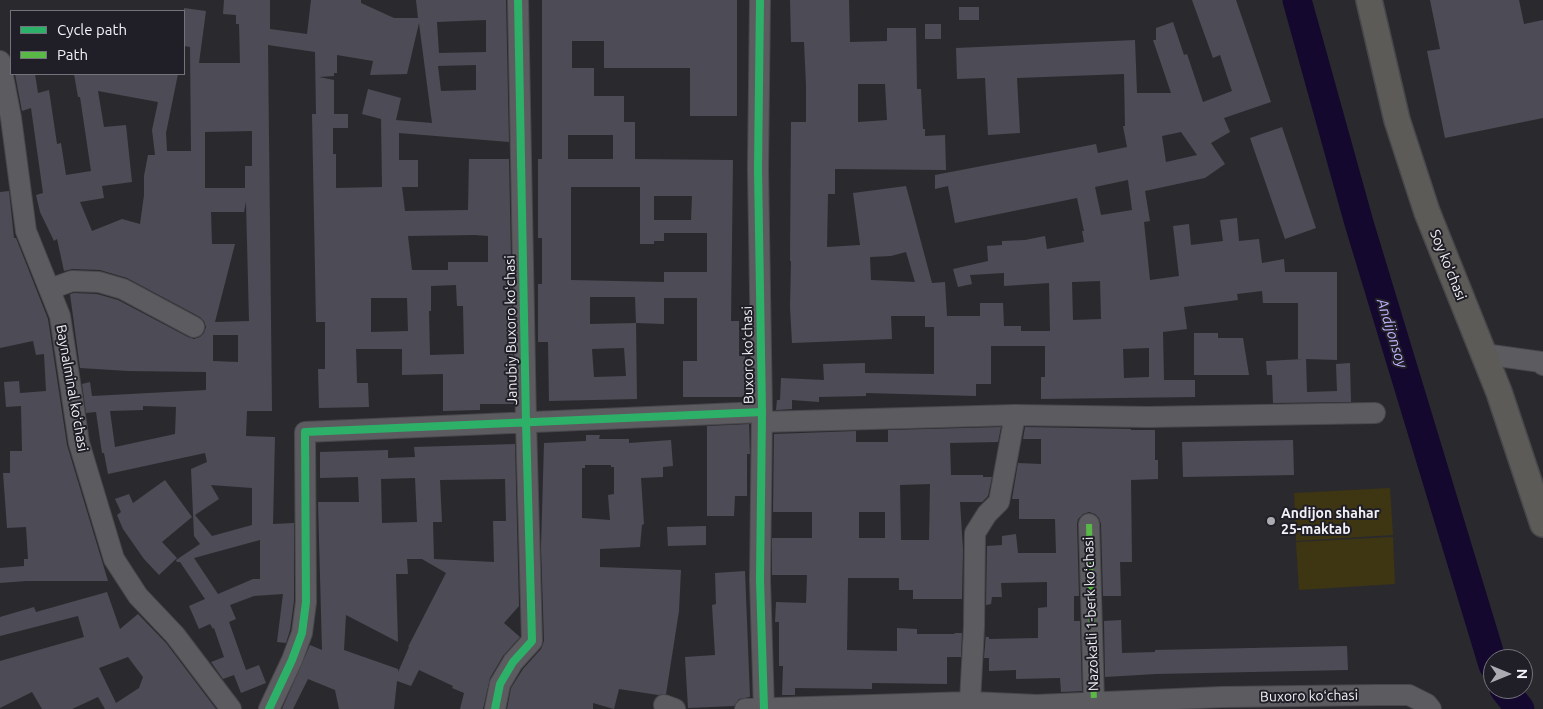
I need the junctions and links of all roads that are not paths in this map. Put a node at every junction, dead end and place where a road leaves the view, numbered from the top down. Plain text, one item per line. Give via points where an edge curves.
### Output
1 (518, 0) edge
2 (760, 0) edge
3 (1369, 0) edge
4 (0, 61) edge
5 (50, 288) junction
6 (194, 327) dead end
7 (1484, 354) junction
8 (1543, 365) edge
9 (1375, 413) dead end
10 (1015, 415) junction
11 (762, 417) junction
12 (526, 422) junction
13 (1089, 524) dead end
14 (1543, 524) edge
15 (970, 702) junction
16 (1094, 703) junction
17 (1222, 703) edge
18 (894, 706) edge
19 (1038, 707) edge
20 (757, 708) edge
21 (231, 709) edge
22 (269, 709) edge
23 (495, 709) edge
24 (1431, 709) edge

1 - 12 street, Janubiy Buxoro koʻchasi
2 - 11 street, Buxoro koʻchasi via 758,169
3 - 7 main road, Soy ko'chasi via 1397,120 1427,212
4 - 5 street, Baynalminal koʻchasi via 26,231
5 - 6 street via 72,281 99,282 123,288
5 - 21 street, Baynalminal koʻchasi via 60,316 79,443 114,559 138,596 175,635
7 - 8 street via 1541,362
7 - 14 main road, Soy ko'chasi
9 - 10 street, Buxoro koʻchasi via 1148,417
10 - 11 street, Buxoro koʻchasi
10 - 15 street via 1000,502 975,533
11 - 12 street
11 - 20 street, Buxoro koʻchasi
12 - 22 street via 305,432 306,602 302,633
12 - 23 street, Janubiy Buxoro koʻchasi via 532,641 513,662 500,684
13 - 16 street, Nazokatli 1-berk koʻchasi
15 - 18 street, Buxoro koʻchasi
15 - 19 street, Buxoro koʻchasi
16 - 17 street, Buxoro koʻchasi
16 - 19 street, Buxoro koʻchasi
17 - 24 street, Buxoro koʻchasi via 1409,695
18 - 20 street, Buxoro koʻchasi

